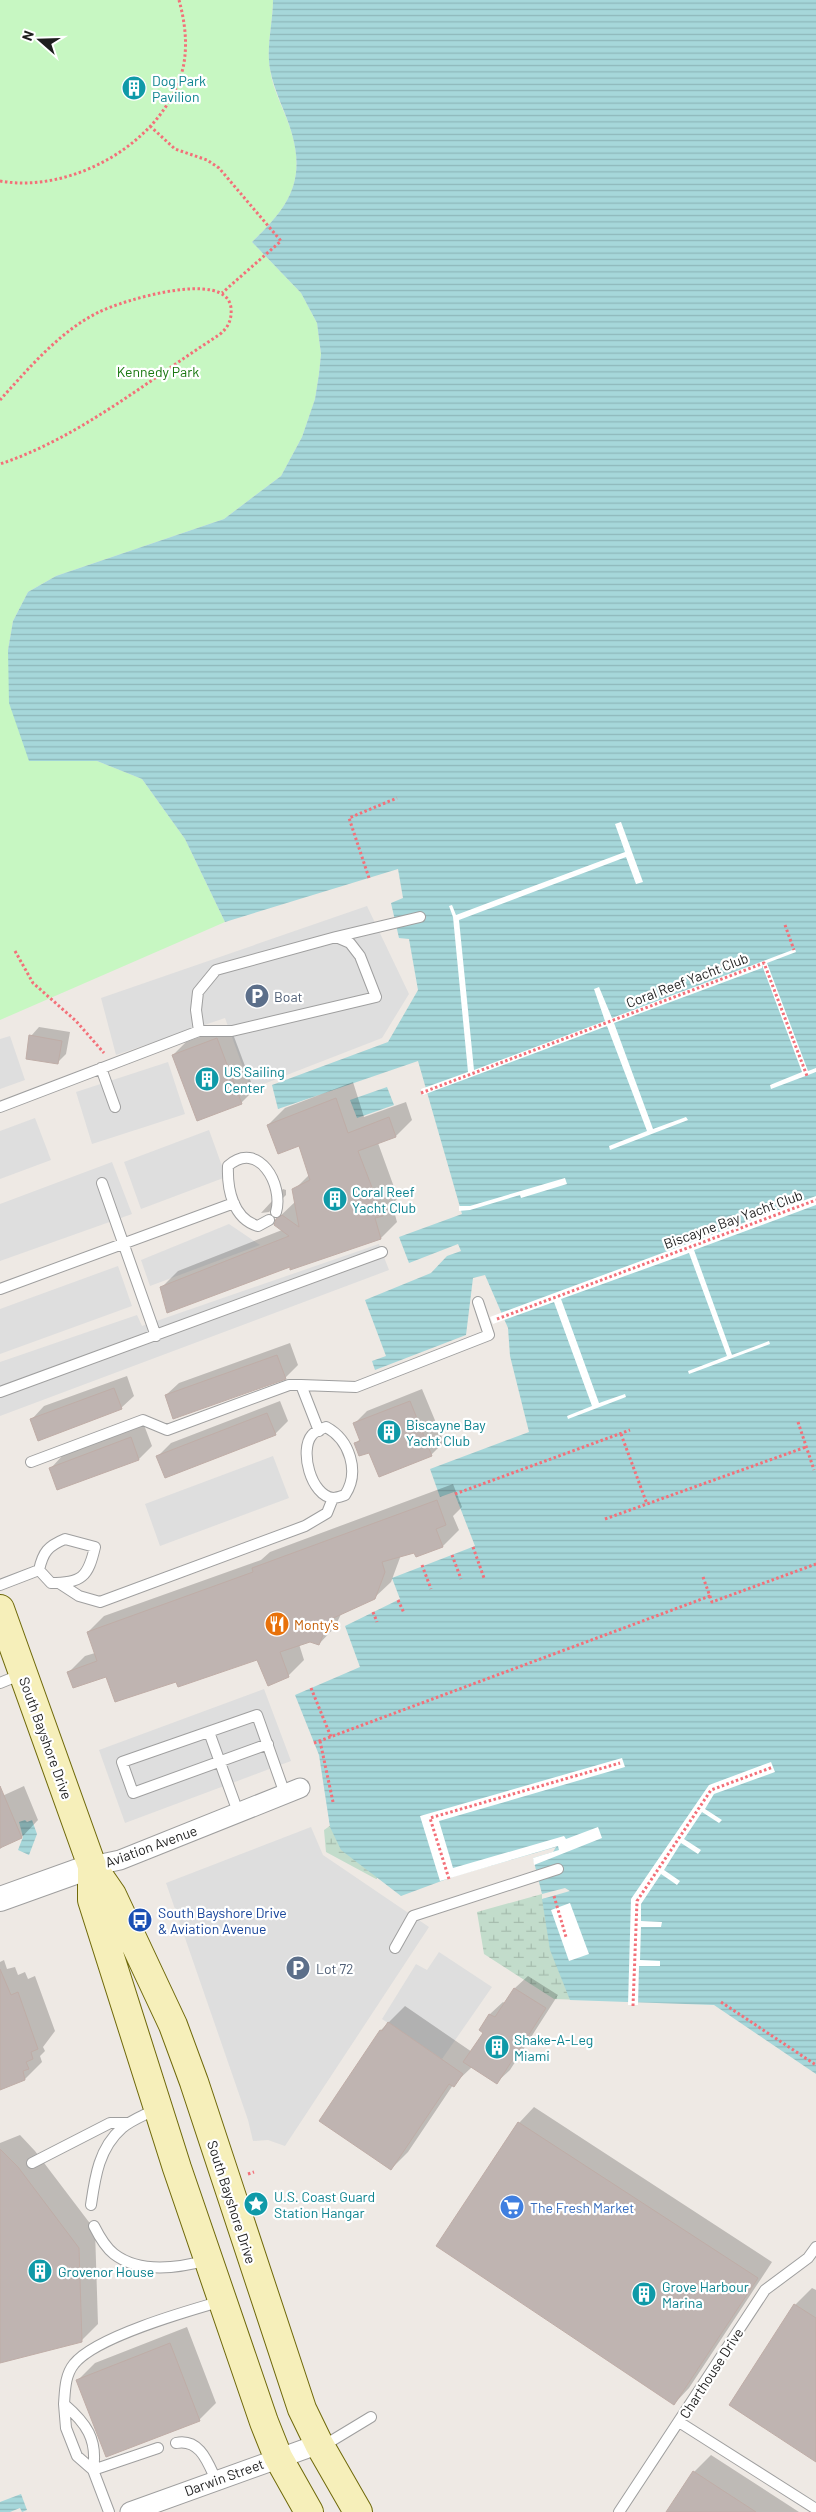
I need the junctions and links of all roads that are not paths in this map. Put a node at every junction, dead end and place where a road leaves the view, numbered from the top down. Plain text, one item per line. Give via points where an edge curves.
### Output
1 (420, 917) dead end
2 (336, 937) junction
3 (198, 1031) junction
4 (106, 1066) junction
5 (0, 1106) edge
6 (115, 1107) dead end
7 (102, 1183) dead end
8 (234, 1204) junction
9 (276, 1212) dead end
10 (269, 1220) dead end
11 (124, 1244) junction
12 (382, 1252) dead end
13 (0, 1288) edge
14 (478, 1302) dead end
15 (156, 1336) junction
16 (301, 1385) junction
17 (0, 1392) edge
18 (319, 1431) junction
19 (31, 1462) dead end
20 (333, 1498) junction
21 (39, 1570) junction
22 (59, 1583) junction
23 (0, 1585) edge
24 (2, 1623) edge
25 (12, 1679) edge
26 (209, 1732) junction
27 (268, 1744) junction
28 (219, 1762) junction
29 (292, 1791) joint
30 (238, 1812) junction
31 (92, 1866) junction
32 (558, 1869) dead end
33 (0, 1900) edge
34 (395, 1948) dead end
35 (159, 2107) junction
36 (129, 2123) junction
37 (32, 2163) dead end
38 (91, 2205) dead end
39 (94, 2226) dead end
40 (816, 2247) edge
41 (209, 2260) junction
42 (223, 2300) junction
43 (64, 2404) junction
44 (371, 2417) dead end
45 (679, 2422) junction
46 (176, 2443) dead end
47 (318, 2444) junction
48 (158, 2448) dead end
49 (278, 2457) junction
50 (93, 2470) junction
51 (216, 2480) junction
52 (816, 2509) edge
53 (109, 2512) edge
54 (130, 2512) edge
55 (309, 2512) edge
56 (358, 2512) edge
57 (619, 2512) edge

1 - 2 lane
2 - 3 lane via 216,970 198,992
2 - 3 lane via 350,943 360,956 376,997 232,1031
3 - 4 lane
4 - 5 lane
4 - 6 lane
7 - 11 lane
8 - 9 lane via 227,1182 228,1166 236,1159 251,1157 267,1167 279,1201
8 - 10 lane via 248,1223 258,1226
8 - 11 lane
11 - 13 lane
11 - 15 lane
12 - 15 lane
14 - 16 lane via 489,1335 356,1387
15 - 17 lane
16 - 18 lane
16 - 19 lane via 289,1385 167,1430 143,1420
18 - 20 lane via 312,1434 307,1446 308,1466 313,1482 322,1493
18 - 20 lane via 326,1427 337,1433 344,1441 351,1460 353,1483 345,1495
20 - 22 lane via 328,1513 306,1526 100,1602 79,1596
21 - 22 lane via 51,1583
21 - 22 lane via 43,1553 50,1545 66,1539 95,1547 91,1566 80,1579
21 - 23 lane
24 - 25 main road, South Bayshore Drive
25 - 31 main road, South Bayshore Drive
26 - 27 lane via 257,1715
26 - 28 lane
26 - 28 lane via 122,1762 133,1793
27 - 28 lane
27 - 29 lane
28 - 30 lane
29 - 30 street, Aviation Avenue
30 - 31 street, Aviation Avenue via 120,1860
31 - 33 street, Aviation Avenue
31 - 35 main road, South Bayshore Drive via 92,1900
31 - 47 main road, South Bayshore Drive via 112,1895 175,2032 302,2409
32 - 34 lane via 413,1916
35 - 36 lane
35 - 41 main road, South Bayshore Drive
36 - 37 lane via 110,2123
36 - 38 lane via 106,2147 96,2169
39 - 41 lane via 113,2254 126,2261 180,2267
40 - 45 lane, Charthouse Drive via 808,2258 765,2290
41 - 42 main road, South Bayshore Drive
42 - 43 lane via 168,2316 91,2349 74,2364 66,2379
42 - 49 main road, South Bayshore Drive
43 - 50 lane via 66,2428 77,2456
43 - 50 lane via 82,2420 90,2437 96,2453
44 - 47 lane via 332,2440
45 - 52 lane
45 - 57 lane, Charthouse Drive
46 - 51 lane via 192,2444 202,2450
47 - 49 street, Darwin Street
47 - 56 main road, South Bayshore Drive
48 - 50 lane
49 - 51 street, Darwin Street
49 - 55 main road, South Bayshore Drive
50 - 53 lane
51 - 54 street, Darwin Street

